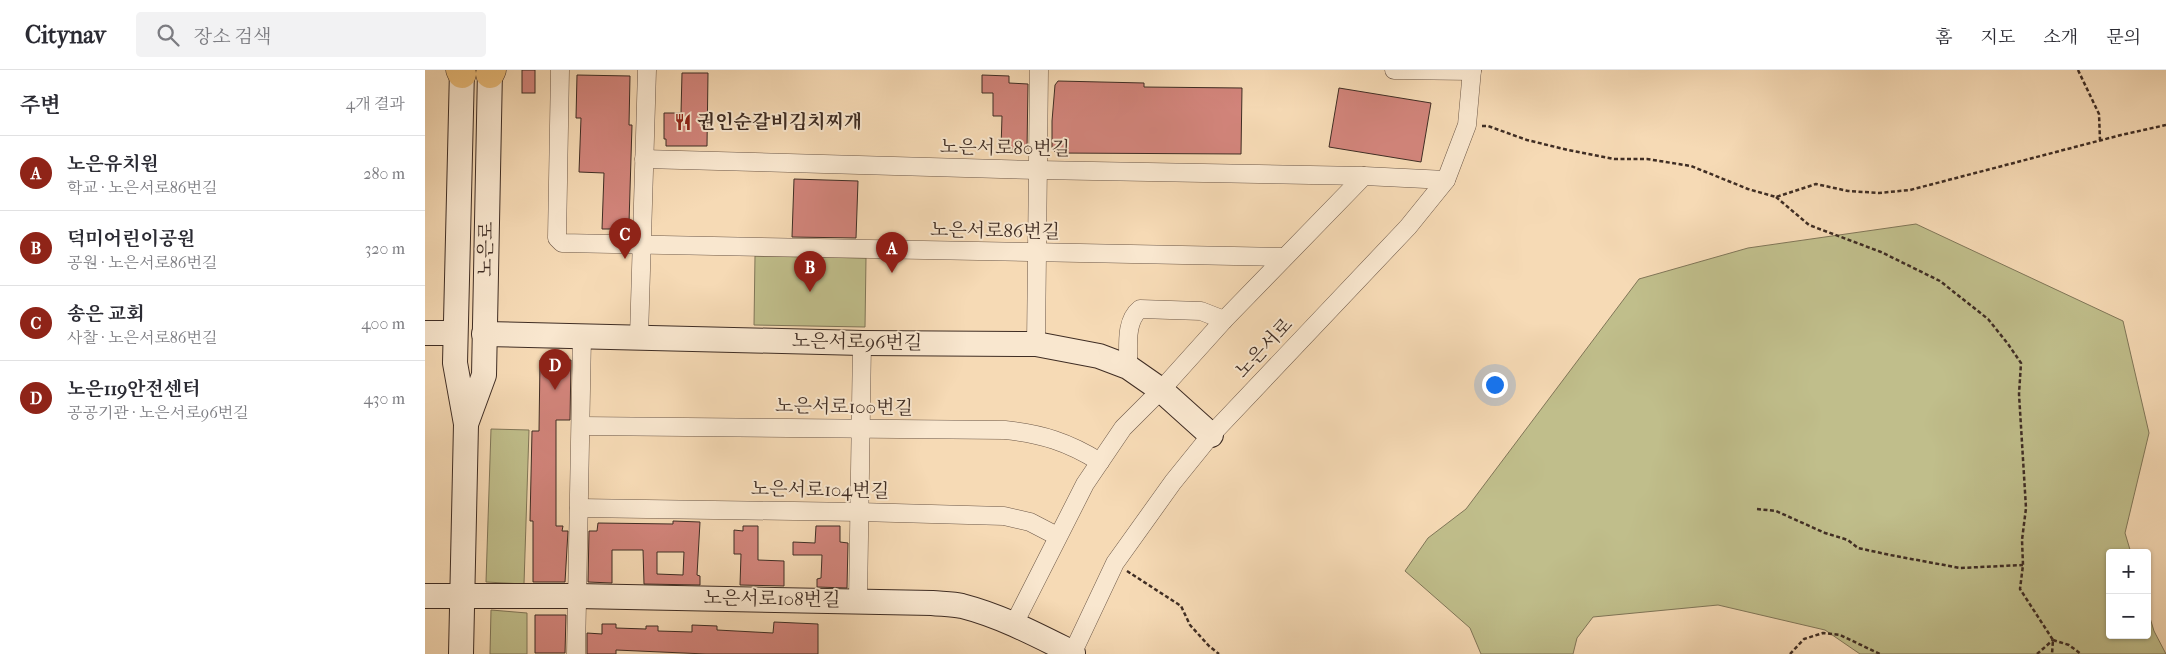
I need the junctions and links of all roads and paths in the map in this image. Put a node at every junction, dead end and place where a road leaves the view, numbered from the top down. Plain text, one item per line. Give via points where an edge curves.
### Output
1 (560, 70) edge
2 (647, 70) edge
3 (1039, 70) edge
4 (1394, 70) edge
5 (2078, 70) edge
6 (461, 71) edge
7 (1472, 71) edge
8 (491, 72) edge
9 (1467, 125) junction
10 (2166, 125) edge
11 (2100, 140) junction
12 (644, 160) junction
13 (1038, 170) junction
14 (1364, 176) junction
15 (1445, 180) junction
16 (1776, 197) junction
17 (642, 245) junction
18 (1036, 253) junction
19 (1284, 257) junction
20 (1224, 320) junction
21 (425, 333) edge
22 (455, 333) junction
23 (484, 334) junction
24 (582, 336) junction
25 (639, 337) junction
26 (862, 342) junction
27 (1036, 344) junction
28 (1128, 367) junction
29 (1161, 390) junction
30 (465, 424) junction
31 (581, 426) junction
32 (860, 428) junction
33 (1211, 435) junction
34 (1100, 462) junction
35 (579, 508) junction
36 (1757, 509) dead end
37 (859, 512) junction
38 (1057, 536) junction
39 (1115, 563) junction
40 (2023, 565) junction
41 (425, 596) edge
42 (577, 596) junction
43 (462, 597) junction
44 (858, 601) junction
45 (1014, 624) junction
46 (2053, 640) junction
47 (461, 654) edge
48 (576, 654) edge
49 (1072, 654) edge
50 (1219, 654) edge
51 (1790, 654) edge
52 (1880, 654) edge
53 (2037, 654) edge
54 (2052, 654) edge
55 (2081, 654) edge

1 - 17 street, 노은서로86번길 via 557,238 562,243
2 - 12 street
3 - 13 street
4 - 7 street
5 - 11 path via 2099,114
6 - 22 street, 노은로
7 - 9 street, 노은서로
8 - 23 street, 노은로
9 - 15 street, 노은서로
9 - 16 path via 1488,126 1527,140 1614,159 1647,159 1691,166
10 - 11 path
11 - 16 path via 1911,190 1879,193 1816,184
12 - 13 street, 노은서로80번길
12 - 17 street
13 - 14 street, 노은서로80번길
13 - 18 street
14 - 15 street, 노은서로80번길
14 - 19 street
15 - 33 street, 노은서로 via 1408,227
16 - 40 path via 1809,225 1881,252 1940,281 1988,319 2021,363 2019,394 2026,508
17 - 18 street, 노은서로86번길
17 - 25 street
18 - 19 street, 노은서로86번길
18 - 27 street
19 - 20 street
20 - 28 street via 1201,311 1141,309 1133,314 1130,322
20 - 29 street
21 - 22 street
22 - 30 street, 노은로 via 455,363
23 - 24 street, 노은서로96번길
23 - 30 street, 노은로 via 484,375
24 - 25 street, 노은서로96번길
24 - 31 street
25 - 26 street, 노은서로96번길
26 - 27 street, 노은서로96번길
26 - 32 street
27 - 28 street, 노은서로96번길 via 1099,356
28 - 29 street, 노은서로96번길
29 - 33 street, 노은서로96번길
29 - 34 street via 1123,428
30 - 43 street, 노은로
31 - 32 street, 노은서로100번길
31 - 35 street
32 - 34 street, 노은서로100번길 via 1024,432 1074,446
32 - 37 street
33 - 39 street, 노은서로
34 - 38 street
35 - 37 street, 노은서로104번길
35 - 42 street
36 - 40 path via 1776,511 1847,540 1858,548 1890,555 1961,568
37 - 38 street, 노은서로104번길 via 1004,516 1030,522
37 - 44 street
38 - 45 street
39 - 49 street, 노은서로
39 - 50 path via 1181,606 1190,625
40 - 46 path via 2020,589
41 - 43 street, 노은서로108번길
42 - 43 street, 노은서로108번길
42 - 44 street, 노은서로108번길
42 - 48 street
43 - 47 street, 노은로
44 - 45 street, 노은서로108번길 via 961,606
45 - 49 street, 노은서로108번길
46 - 53 path
46 - 54 path
46 - 55 path via 2069,645
51 - 52 path via 1803,639 1823,633 1840,635

